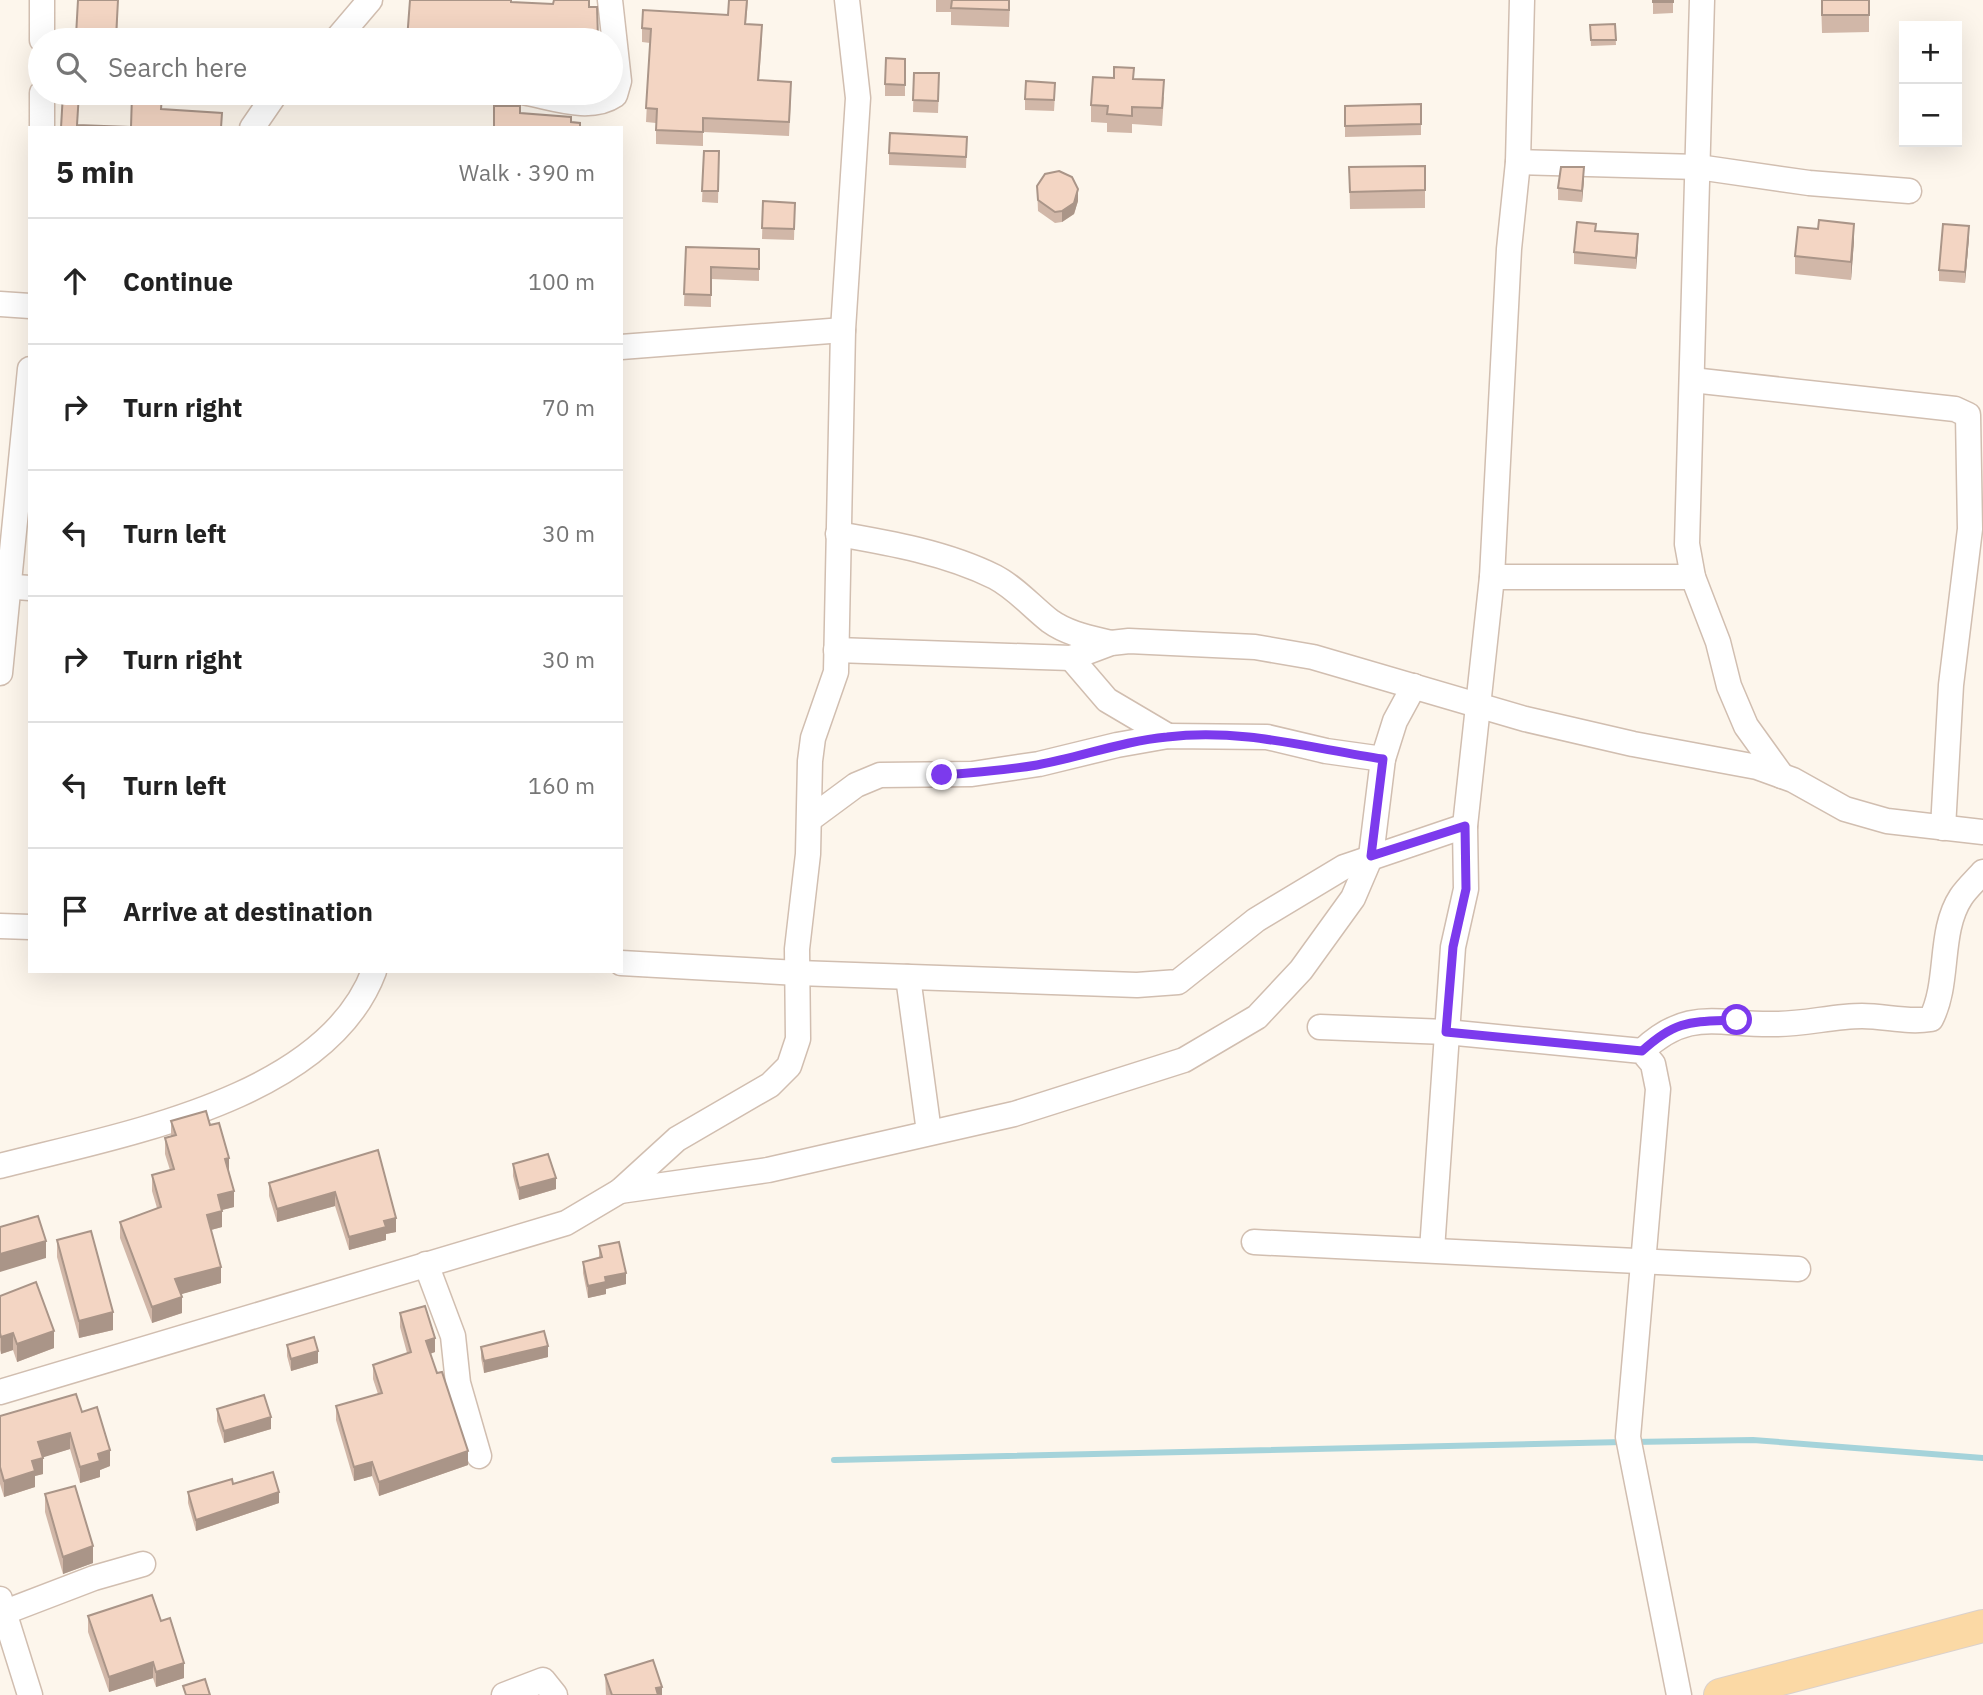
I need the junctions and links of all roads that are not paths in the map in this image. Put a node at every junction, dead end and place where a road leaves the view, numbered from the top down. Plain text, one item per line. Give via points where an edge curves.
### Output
1 (42, 0) edge
2 (370, 0) edge
3 (610, 0) edge
4 (847, 0) edge
5 (1522, 0) edge
6 (1702, 0) edge
7 (42, 28) edge
8 (346, 28) edge
9 (613, 28) edge
10 (42, 105) edge
11 (268, 105) edge
12 (42, 126) edge
13 (253, 126) edge
14 (1518, 162) junction
15 (1698, 167) junction
16 (1909, 191) dead end
17 (0, 304) edge
18 (28, 306) edge
19 (842, 330) junction
20 (623, 347) edge
21 (1692, 380) junction
22 (28, 393) edge
23 (838, 534) junction
24 (1693, 577) junction
25 (1492, 578) junction
26 (12, 586) edge
27 (1111, 643) junction
28 (835, 650) junction
29 (1071, 658) junction
30 (0, 673) edge
31 (1414, 686) junction
32 (1480, 704) junction
33 (1168, 736) junction
34 (1383, 759) junction
35 (1782, 776) junction
36 (810, 819) junction
37 (1465, 826) junction
38 (1943, 828) junction
39 (1983, 832) edge
40 (1371, 856) junction
41 (1983, 872) edge
42 (0, 926) edge
43 (28, 928) edge
44 (623, 963) edge
45 (373, 973) edge
46 (798, 974) junction
47 (908, 977) junction
48 (1320, 1027) dead end
49 (1446, 1032) junction
50 (1642, 1051) junction
51 (929, 1132) junction
52 (0, 1166) edge
53 (620, 1191) junction
54 (1254, 1242) dead end
55 (1432, 1251) junction
56 (1642, 1261) junction
57 (426, 1264) junction
58 (1798, 1269) dead end
59 (0, 1392) edge
60 (479, 1456) dead end
61 (144, 1564) dead end
62 (1, 1608) edge
63 (1983, 1626) edge
64 (1742, 1692) edge
65 (30, 1695) edge
66 (503, 1695) edge
67 (555, 1695) edge
68 (1679, 1695) edge

1 - 7 street
2 - 8 street
3 - 9 street
4 - 19 street via 858,98
5 - 14 street
6 - 15 street
10 - 12 street
11 - 13 street
14 - 15 street
14 - 25 street via 1508,249
15 - 16 street
15 - 21 street
17 - 18 street
19 - 20 street
19 - 23 street
21 - 24 street via 1687,544
21 - 38 street via 1955,409 1968,415 1970,529 1951,685
22 - 26 street
23 - 27 street via 970,566 997,578 1052,622
23 - 28 street
24 - 25 street
24 - 35 street via 1746,726
25 - 32 street
26 - 30 street
27 - 29 street
27 - 31 street via 1255,647 1313,656
28 - 29 street
28 - 36 street via 835,672 813,738
29 - 33 street via 1107,700
31 - 32 street
31 - 34 street via 1395,721
32 - 35 street via 1525,719
32 - 37 street
33 - 34 street via 1267,737
33 - 36 street via 985,772 880,775 856,785
34 - 40 street
35 - 38 street via 1845,809 1888,821
36 - 46 street
37 - 40 street
37 - 49 street via 1466,889 1453,947
38 - 39 street
40 - 47 street via 1344,867 1256,920 1178,982 1137,985
40 - 51 street via 1353,898 1301,970 1257,1017 1184,1060 1014,1114
41 - 50 street via 1960,898 1949,934 1940,1002 1931,1019 1915,1022 1860,1016 1775,1025 1737,1020 1685,1023 1663,1032
42 - 43 street
44 - 46 street
45 - 52 street via 365,997 349,1018 310,1053 262,1086 111,1137
46 - 47 street
46 - 53 street via 798,1040 789,1066 769,1086 677,1139
47 - 51 street
48 - 49 street
49 - 50 street
49 - 55 street
50 - 56 street via 1653,1064 1658,1089
51 - 53 street via 768,1170
53 - 57 street via 566,1223
54 - 55 street
55 - 56 street
56 - 58 street
56 - 68 street via 1628,1437
57 - 59 street
57 - 60 street via 453,1336 458,1383
61 - 62 street
62 - 65 street
63 - 64 main road
66 - 67 street via 543,1681

